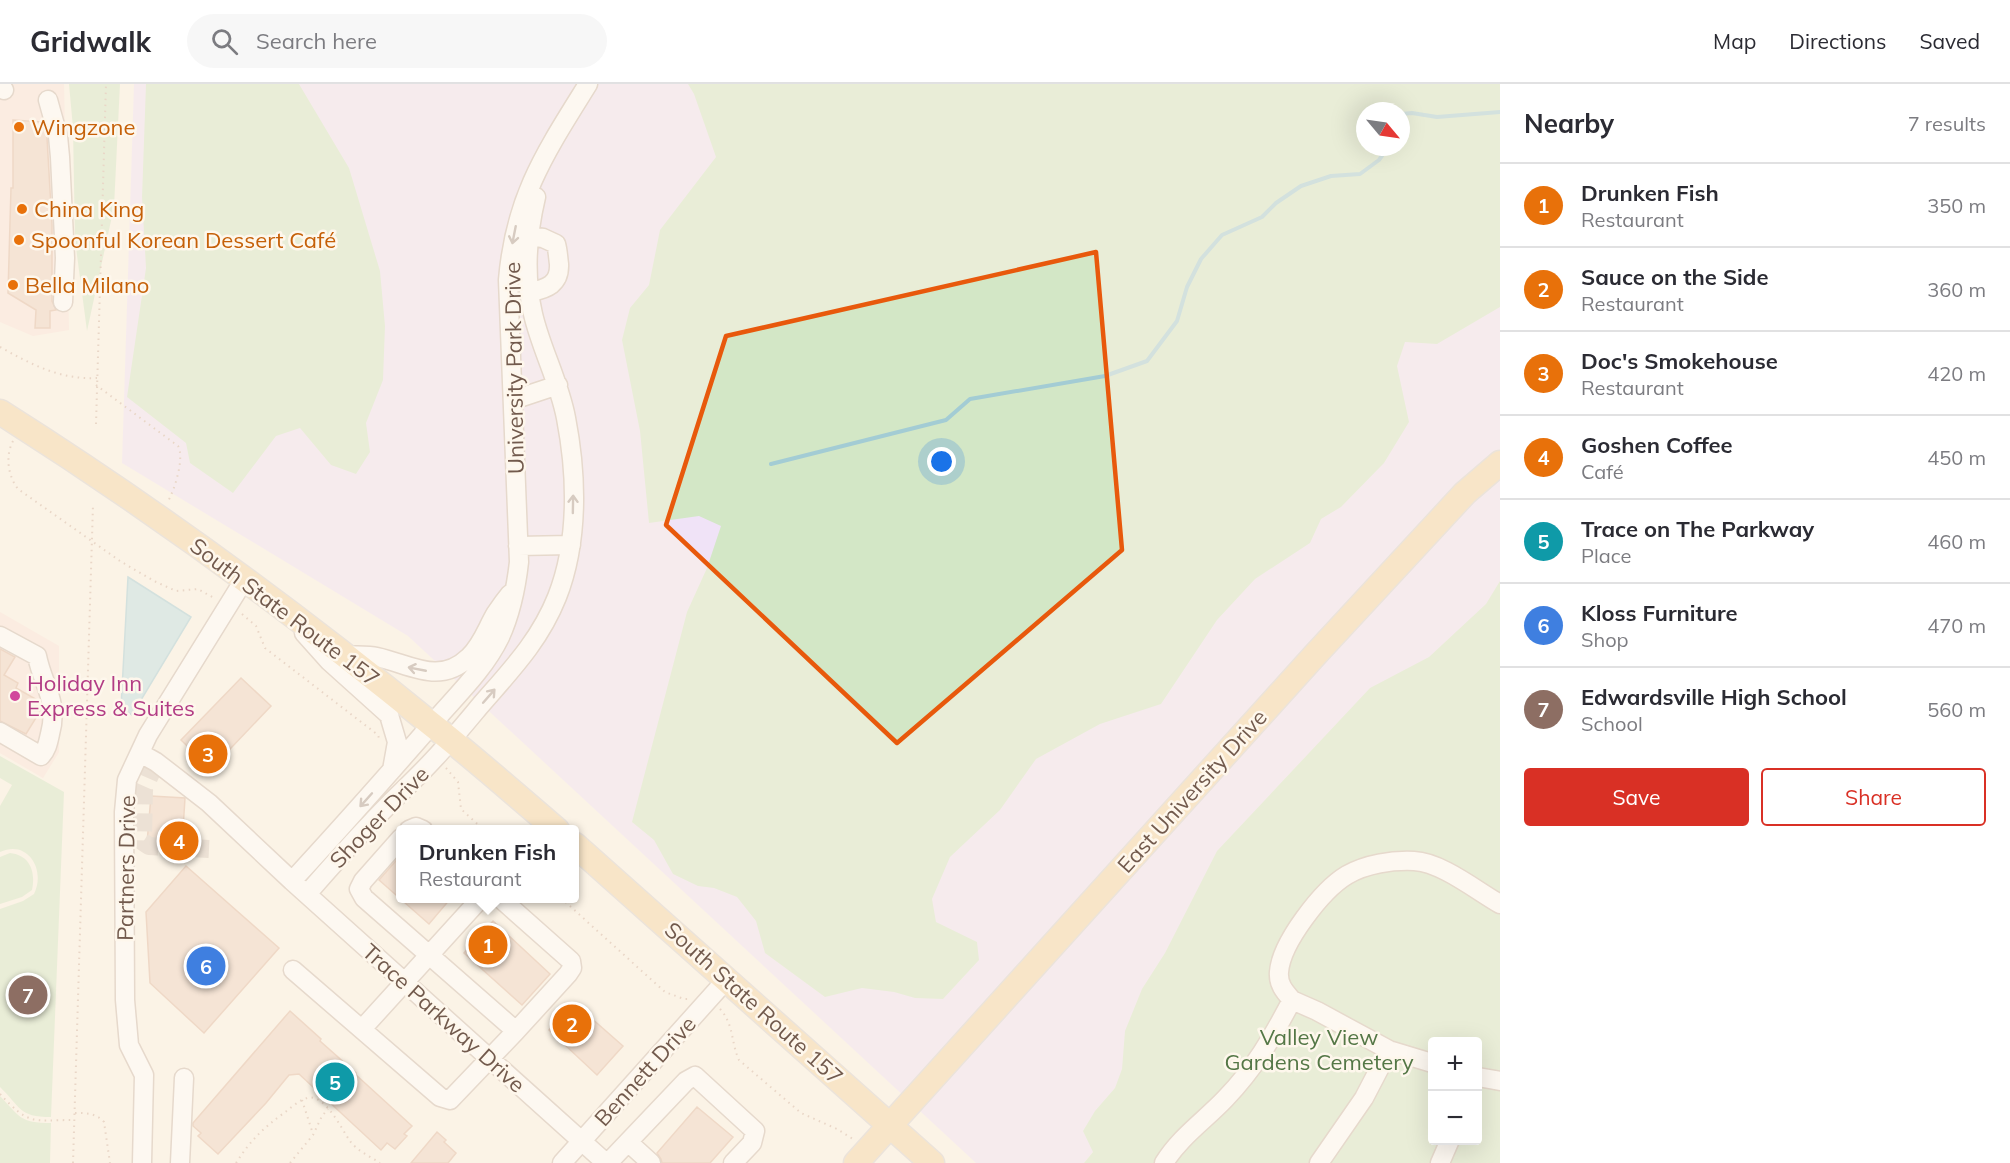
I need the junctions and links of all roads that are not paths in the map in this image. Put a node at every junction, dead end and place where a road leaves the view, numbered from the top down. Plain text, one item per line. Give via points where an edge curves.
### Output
1 (588, 84) edge
2 (48, 100) dead end
3 (562, 125) junction
4 (529, 236) junction
5 (530, 292) junction
6 (63, 302) dead end
7 (558, 385) junction
8 (513, 400) junction
9 (0, 412) edge
10 (1500, 463) edge
11 (519, 546) junction
12 (571, 546) junction
13 (244, 580) junction
14 (517, 586) junction
15 (285, 611) junction
16 (0, 636) edge
17 (345, 655) junction
18 (432, 724) junction
19 (0, 732) edge
20 (451, 740) junction
21 (140, 753) junction
22 (392, 770) junction
23 (550, 825) edge
24 (396, 844) edge
25 (579, 849) edge
26 (292, 881) junction
27 (307, 894) junction
28 (477, 903) edge
29 (506, 903) edge
30 (1500, 904) edge
31 (429, 956) junction
32 (293, 970) dead end
33 (727, 979) junction
34 (406, 983) junction
35 (1292, 1000) junction
36 (362, 1029) junction
37 (516, 1031) junction
38 (1389, 1050) junction
39 (490, 1058) junction
40 (1428, 1062) edge
41 (184, 1078) dead end
42 (890, 1125) junction
43 (582, 1141) junction
44 (628, 1142) junction
45 (1448, 1145) edge
46 (861, 1158) edge
47 (142, 1163) edge
48 (180, 1163) edge
49 (562, 1163) edge
50 (607, 1163) edge
51 (651, 1163) edge
52 (733, 1163) edge
53 (932, 1163) edge
54 (1164, 1163) edge
55 (1319, 1163) edge
56 (1440, 1163) edge

1 - 3 street, University Park Drive
2 - 6 street via 60,157
3 - 4 street, University Park Drive via 538,187
3 -> 8 street, University Park Drive via 530,182 514,232 508,280
4 - 5 street, University Park Drive
4 - 5 street via 556,244 559,270 556,282
5 - 7 street, University Park Drive via 533,315
7 - 8 street
12 -> 7 street, University Park Drive via 572,453
8 - 11 street, University Park Drive
9 - 13 main road, South State Route 157 via 158,517
10 - 42 main road, East University Drive via 1465,493 1378,587
11 - 12 street
11 - 14 street, University Park Drive
20 -> 12 street, University Park Drive via 530,648 558,595
13 - 15 main road, South State Route 157
13 - 21 street, Partners Drive
14 -> 17 street via 469,657 450,669 422,671 375,657
14 - 18 street, University Park Drive via 509,616 489,656
15 - 17 main road, South State Route 157
15 - 22 street, Shoger Drive via 329,661 389,715 397,742
16 - 19 street via 37,656 53,704 52,726 41,756
17 - 18 main road, South State Route 157
18 - 20 main road, South State Route 157
18 - 22 street, Shoger Drive
20 - 23 main road, South State Route 157
20 - 27 street, Shoger Drive
21 - 26 street, Trace Parkway Drive via 209,803
21 - 47 street, Partners Drive via 127,780 124,812 125,1000 129,1045 144,1075
22 -> 26 street, Shoger Drive
24 - 31 street via 359,889 364,898
25 - 33 main road, South State Route 157
26 - 27 street, Trace Parkway Drive
27 - 34 street, Trace Parkway Drive
28 - 31 street
29 - 37 street via 571,961 572,968
30 - 35 street via 1436,867 1416,861 1377,864 1347,875 1322,897 1284,953 1279,972 1281,987
31 - 34 street
31 - 37 street
32 - 36 street
33 - 42 main road, South State Route 157
33 - 43 street, Bennett Drive
34 - 36 street
34 - 39 street, Trace Parkway Drive
35 - 38 street
35 - 54 street via 1250,1071
36 - 39 street via 440,1097 450,1100
37 - 39 street
38 - 40 street
38 - 55 street via 1364,1098
39 - 43 street, Trace Parkway Drive
41 - 48 street
42 - 46 main road, East University Drive
42 - 53 main road, South State Route 157
43 - 49 street, Bennett Drive
43 - 50 street, Trace Parkway Drive
44 - 50 street
44 - 51 street
44 - 52 street via 695,1076 755,1131 752,1143
45 - 56 street

